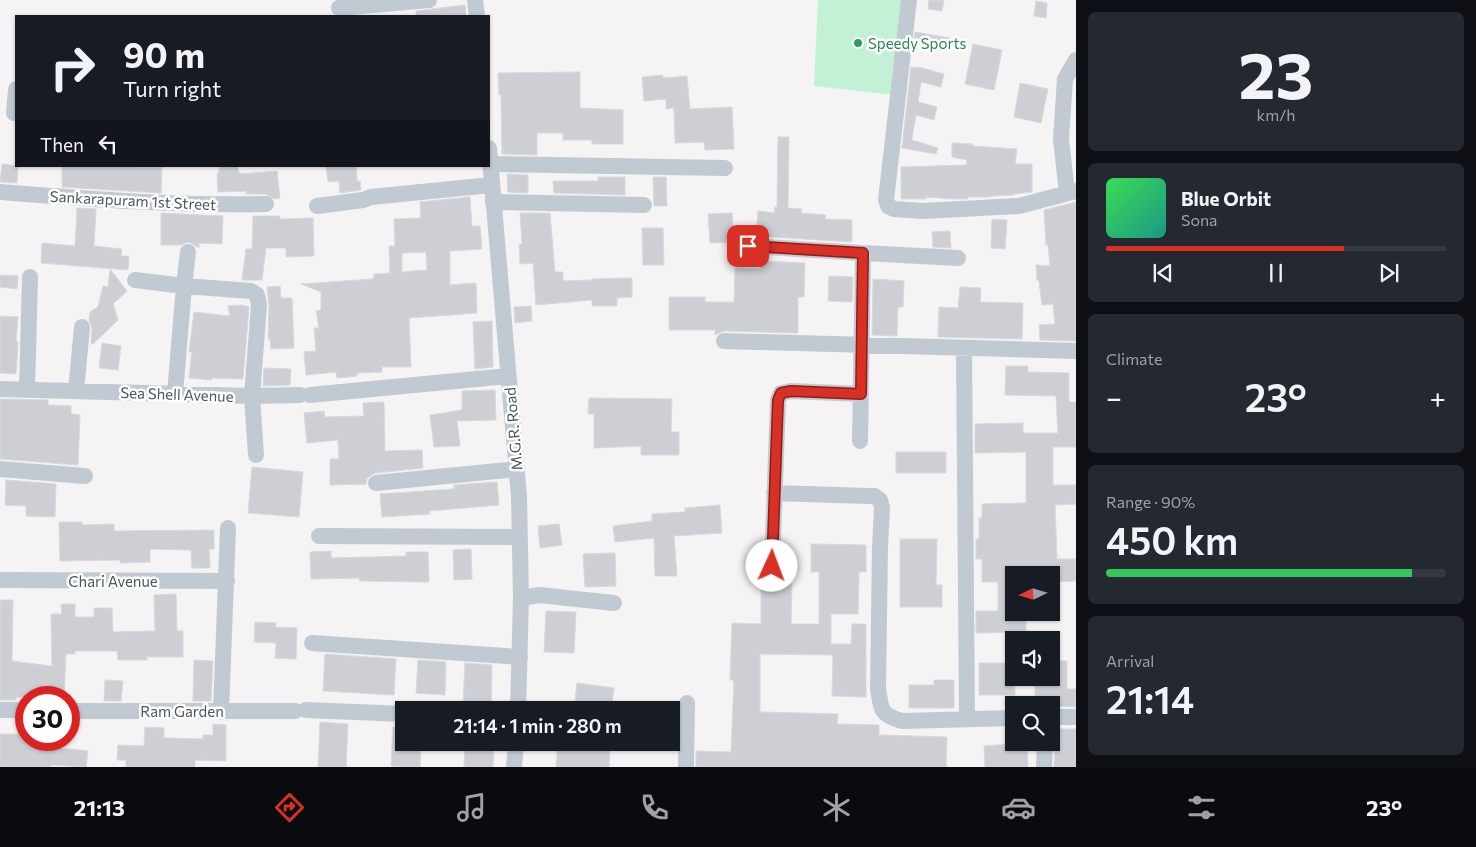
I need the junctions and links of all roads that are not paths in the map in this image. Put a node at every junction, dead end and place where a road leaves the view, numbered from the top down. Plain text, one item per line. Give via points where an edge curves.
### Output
1 (429, 0) edge
2 (475, 0) edge
3 (909, 0) edge
4 (339, 8) dead end
5 (477, 15) edge
6 (1076, 60) edge
7 (15, 93) edge
8 (10, 113) edge
9 (490, 164) joint
10 (725, 168) dead end
11 (491, 186) junction
12 (0, 192) edge
13 (1071, 192) edge
14 (493, 202) junction
15 (266, 204) dead end
16 (644, 205) dead end
17 (317, 206) dead end
18 (748, 246) dead end
19 (188, 252) dead end
20 (863, 253) junction
21 (958, 258) dead end
22 (30, 276) dead end
23 (135, 280) dead end
24 (184, 286) junction
25 (82, 327) dead end
26 (724, 342) dead end
27 (862, 345) junction
28 (964, 348) junction
29 (1076, 351) edge
30 (508, 376) junction
31 (0, 389) edge
32 (27, 390) junction
33 (76, 391) junction
34 (174, 394) junction
35 (861, 394) junction
36 (252, 396) junction
37 (860, 441) dead end
38 (256, 455) dead end
39 (0, 469) edge
40 (517, 469) junction
41 (85, 476) dead end
42 (376, 483) dead end
43 (774, 493) junction
44 (228, 528) dead end
45 (319, 536) dead end
46 (520, 537) junction
47 (772, 566) dead end
48 (0, 580) edge
49 (227, 581) junction
50 (521, 598) junction
51 (614, 602) dead end
52 (312, 643) dead end
53 (520, 657) junction
54 (518, 701) edge
55 (688, 703) dead end
56 (0, 710) edge
57 (15, 710) edge
58 (80, 711) edge
59 (221, 712) junction
60 (395, 714) edge
61 (1060, 717) edge
62 (1076, 717) edge
63 (967, 718) junction
64 (1005, 718) edge
65 (515, 751) edge
66 (1045, 751) edge
67 (514, 767) edge
68 (686, 767) edge
69 (1044, 767) edge

1 - 4 street
2 - 5 street
3 - 13 street via 886,200 888,206 894,210 923,211 1019,206
6 - 13 street via 1064,79 1061,140
7 - 8 street
9 - 10 street
9 - 11 street, M.G.R. Road
11 - 14 street, M.G.R. Road
11 - 17 street via 371,197
12 - 15 street, Sankarapuram 1st Street via 166,203
14 - 16 street
14 - 30 street, M.G.R. Road
18 - 20 street
19 - 24 street
20 - 21 street
20 - 27 street
22 - 32 street
23 - 24 street
24 - 34 street
24 - 36 street, Sea Shell Avenue via 250,291 257,295
25 - 33 street
26 - 27 street
27 - 28 street
27 - 35 street
28 - 29 street
28 - 63 street
30 - 36 street via 305,395
30 - 40 street, M.G.R. Road
31 - 32 street, Sea Shell Avenue
32 - 33 street, Sea Shell Avenue
33 - 34 street, Sea Shell Avenue
34 - 36 street, Sea Shell Avenue
35 - 37 street
35 - 43 street via 781,393 778,400
36 - 38 street
39 - 41 street
40 - 42 street
40 - 46 street, M.G.R. Road
43 - 47 street
43 - 63 street via 874,496 880,500 878,689 882,710 888,716 902,720
44 - 49 street
45 - 46 street
46 - 50 street, M.G.R. Road
48 - 49 street, Chari Avenue
49 - 59 street
50 - 51 street via 539,595
50 - 53 street, M.G.R. Road
52 - 53 street
53 - 54 street, M.G.R. Road
55 - 68 street
56 - 57 street
58 - 59 street, Ram Garden
59 - 60 street, Ram Garden
61 - 62 street
63 - 64 street
65 - 67 street
66 - 69 street

